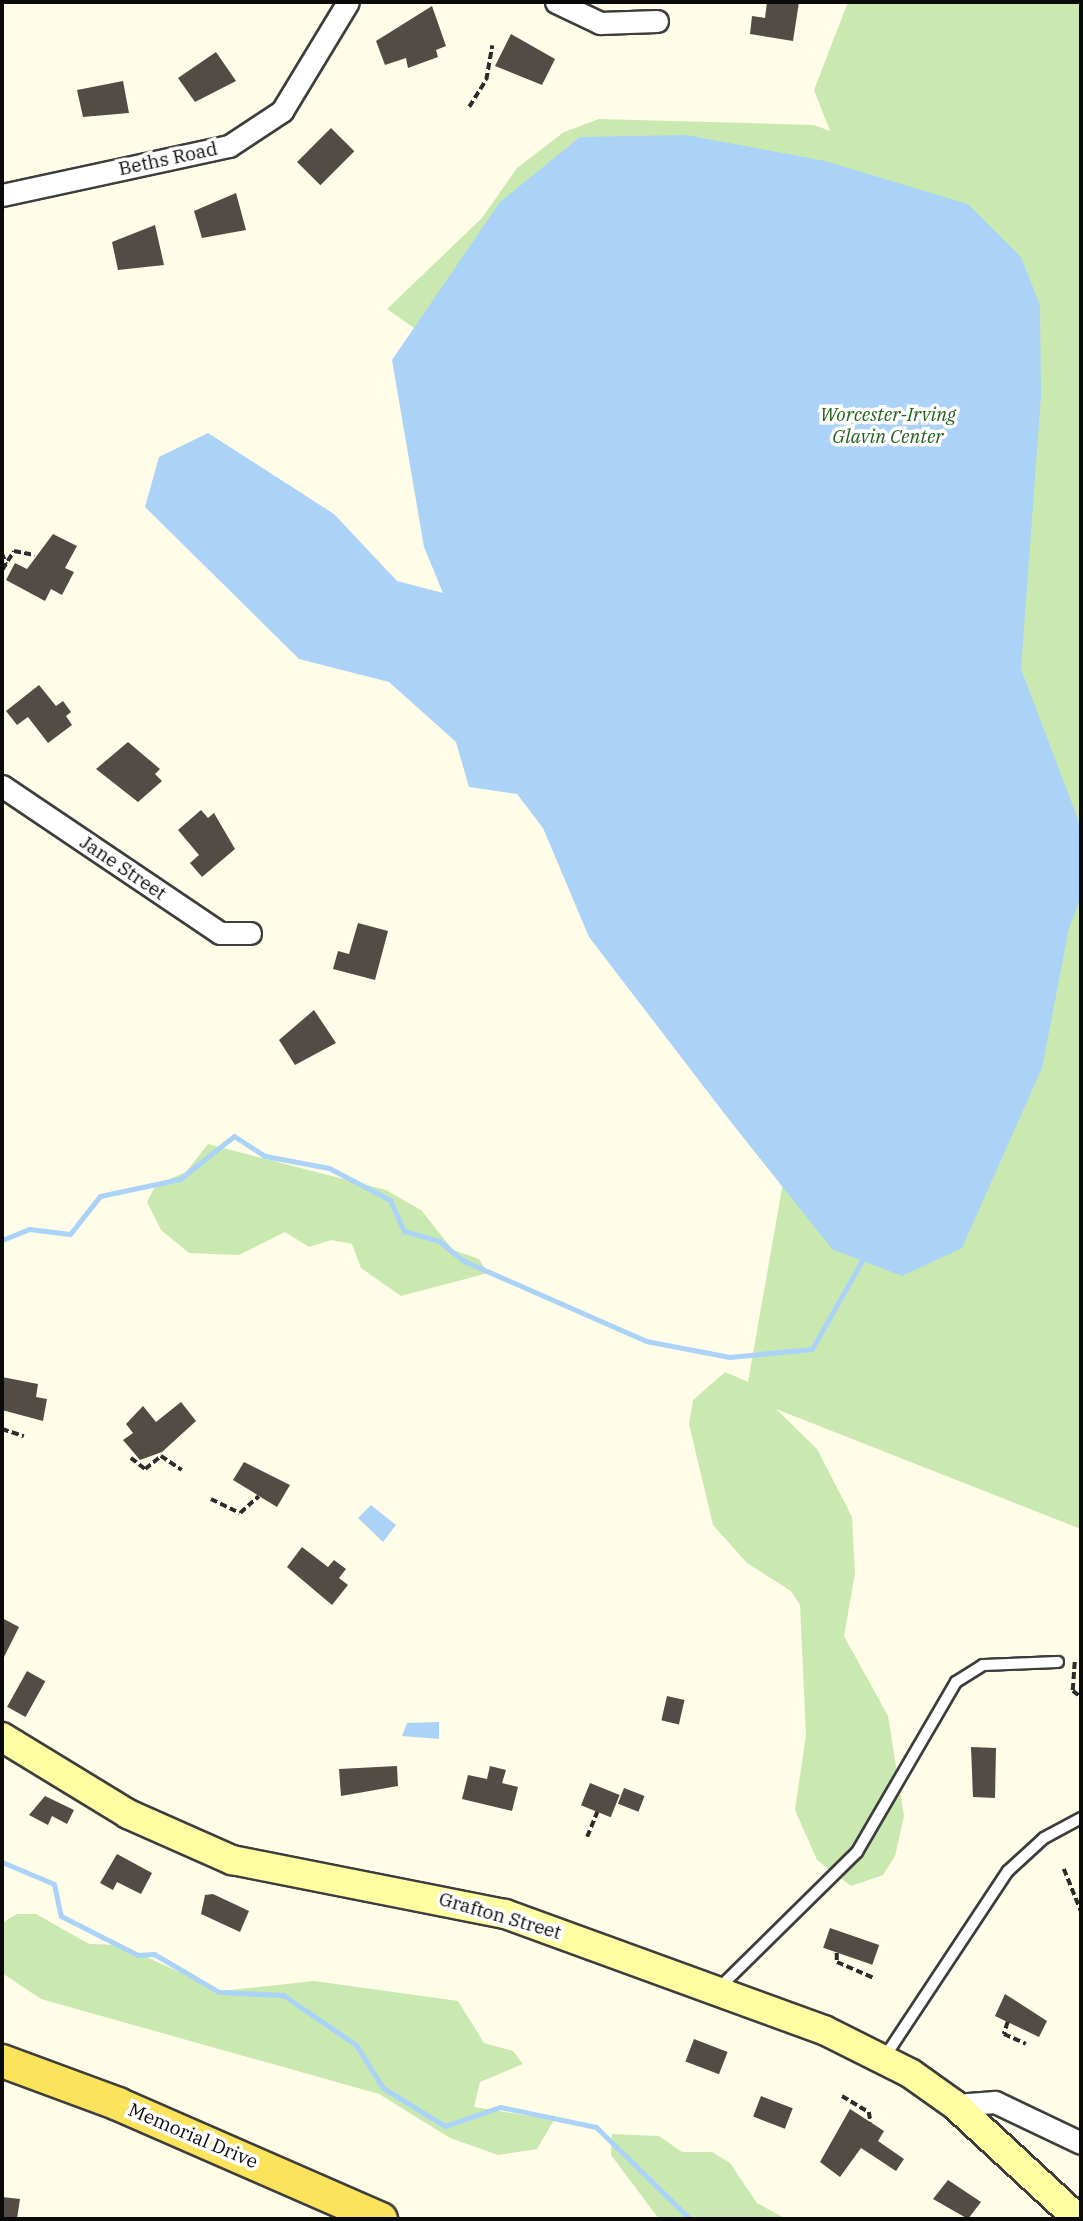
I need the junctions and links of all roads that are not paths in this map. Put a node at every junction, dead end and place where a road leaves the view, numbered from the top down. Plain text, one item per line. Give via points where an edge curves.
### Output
1 (348, 2) edge
2 (556, 2) edge
3 (657, 21) dead end
4 (2, 195) edge
5 (2, 786) edge
6 (250, 933) dead end
7 (1058, 1662) dead end
8 (2, 1737) edge
9 (1081, 1818) edge
10 (718, 1989) junction
11 (884, 2058) junction
12 (2, 2062) edge
13 (955, 2105) junction
14 (1081, 2143) edge
15 (381, 2219) edge
16 (1078, 2219) edge

1 - 4 street, Beths Road via 282,111 229,146
2 - 3 street via 600,23
5 - 6 street, Jane Street via 220,933
7 - 10 lane via 983,1665 956,1682 858,1852
8 - 10 street, Grafton Street via 128,1814 232,1860 361,1889 463,1902
9 - 11 lane via 1044,1838 1008,1871
10 - 11 street, Grafton Street
11 - 13 street, Grafton Street
12 - 15 main road, Memorial Drive via 118,2104
13 - 14 street via 995,2102
13 - 16 street, Grafton Street

